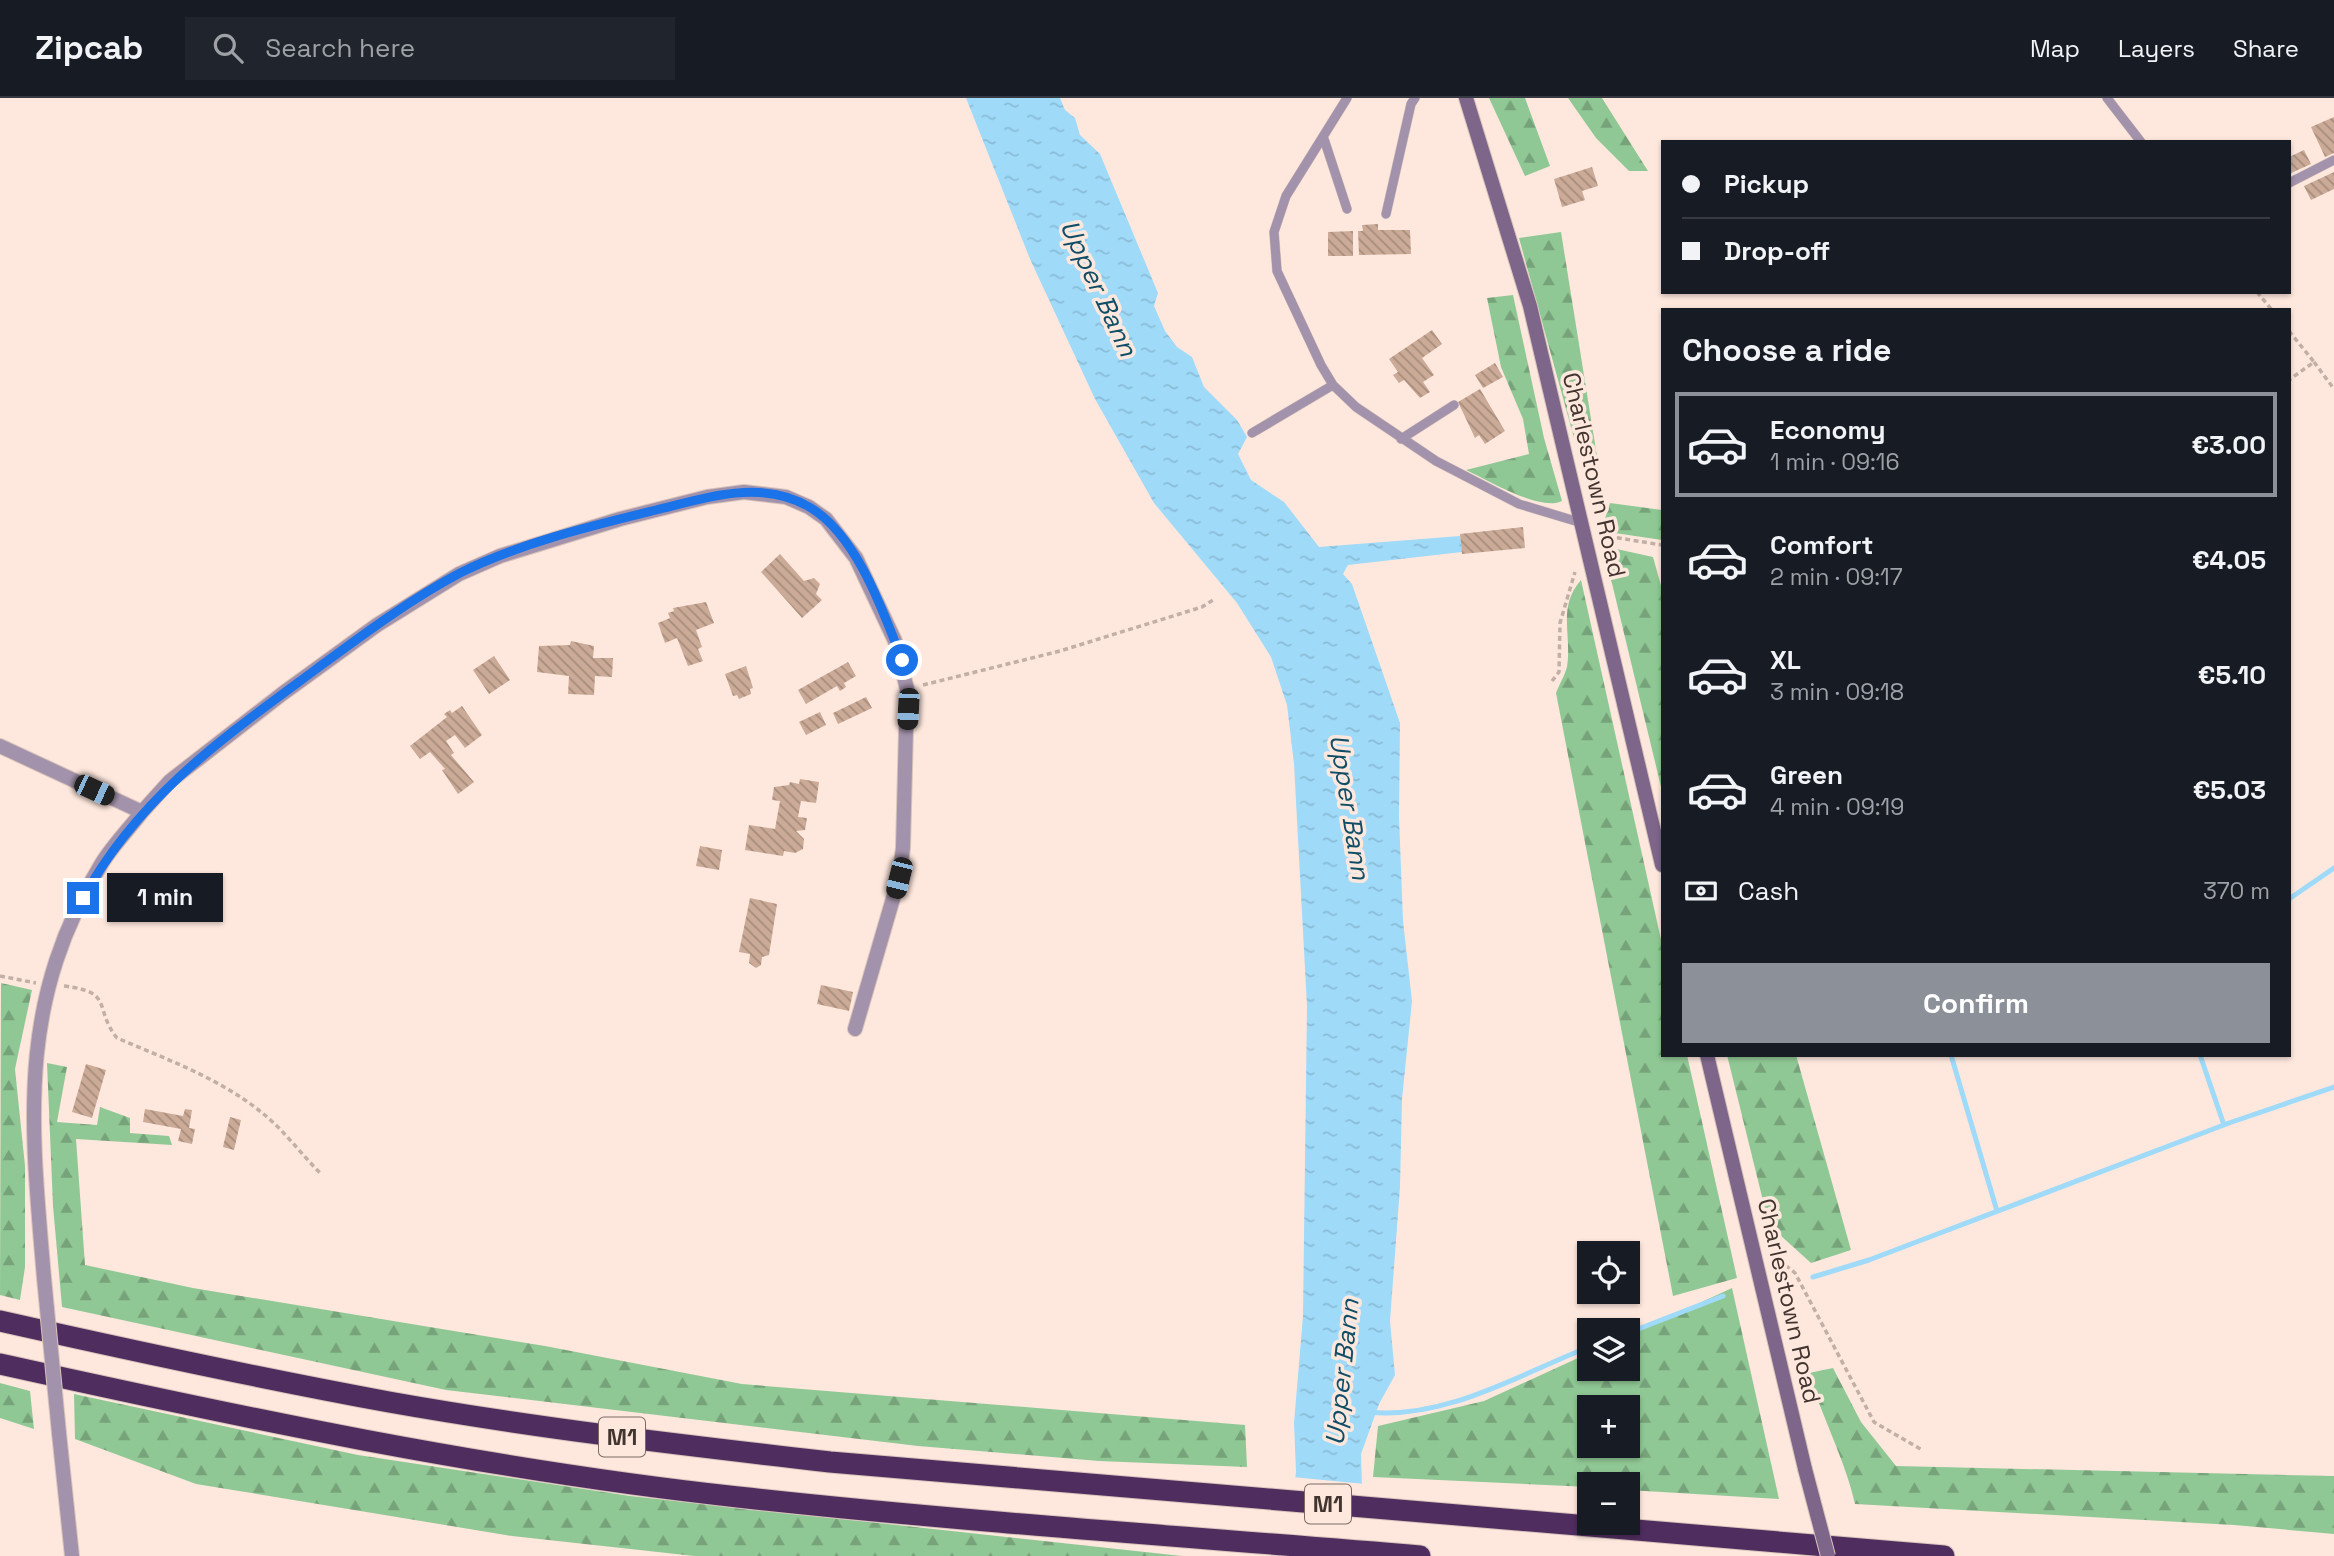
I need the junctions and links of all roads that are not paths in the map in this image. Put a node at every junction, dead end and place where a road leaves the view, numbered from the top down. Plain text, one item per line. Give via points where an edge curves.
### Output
1 (1347, 98) edge
2 (1415, 98) edge
3 (1466, 98) edge
4 (2106, 98) edge
5 (1324, 139) junction
6 (2139, 140) edge
7 (2334, 160) edge
8 (2291, 182) edge
9 (1347, 209) dead end
10 (1386, 214) dead end
11 (1334, 385) junction
12 (1454, 405) dead end
13 (1252, 433) dead end
14 (1401, 439) junction
15 (1583, 528) junction
16 (0, 746) edge
17 (142, 812) junction
18 (1661, 861) edge
19 (855, 1029) dead end
20 (1707, 1057) edge
21 (0, 1321) edge
22 (0, 1364) edge
23 (72, 1556) edge
24 (1420, 1556) edge
25 (1828, 1556) edge
26 (1944, 1556) edge

1 - 5 lane
2 - 10 lane
3 - 15 main road, Charlestown Road via 1530,306
4 - 6 lane
5 - 9 lane
5 - 11 lane via 1286,196 1273,245 1277,271 1295,313
7 - 8 lane
11 - 13 lane
11 - 14 lane
12 - 14 lane
14 - 15 lane via 1476,484
15 - 18 main road, Charlestown Road
16 - 17 street
17 - 19 street via 170,781 282,694 377,625 459,574 500,556 620,519 707,497 763,492 809,507 826,519 856,558 899,651 907,689 899,878
17 - 23 street, bridge via 103,861 73,916 48,985 33,1072 44,1278
20 - 25 main road, Charlestown Road, bridge
21 - 26 highway, M1 via 328,1390 660,1443 830,1462
22 - 24 highway, M1 via 254,1420 736,1497

